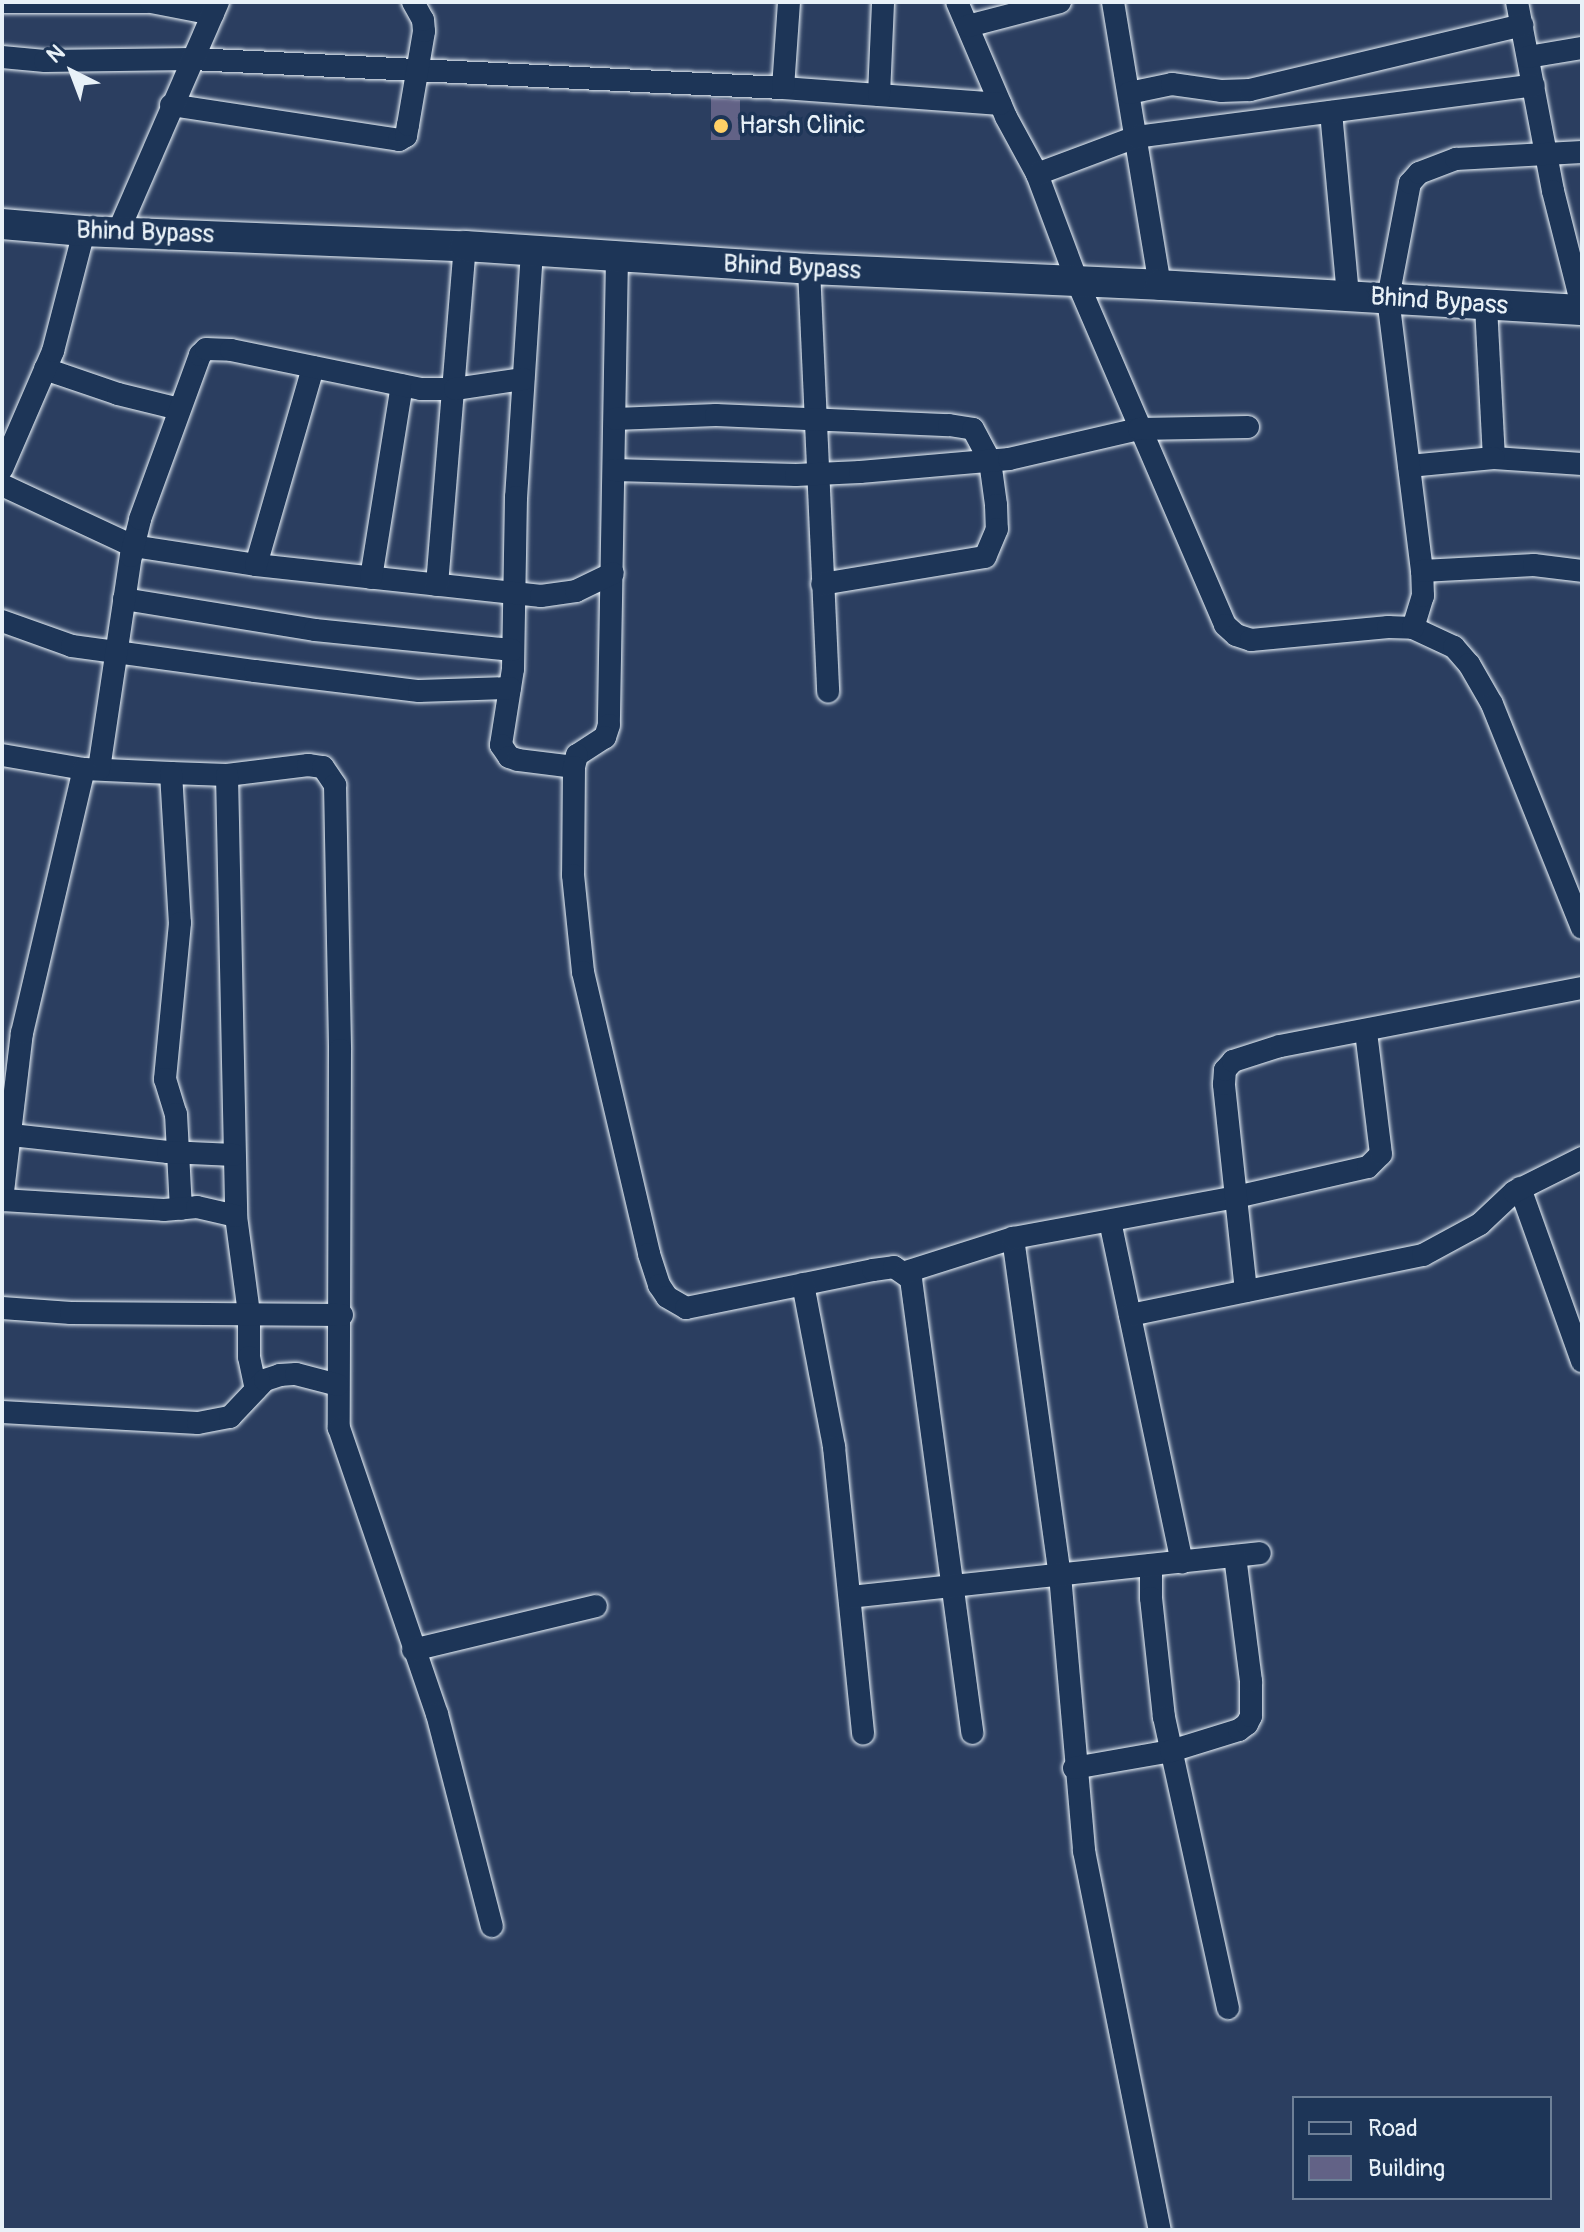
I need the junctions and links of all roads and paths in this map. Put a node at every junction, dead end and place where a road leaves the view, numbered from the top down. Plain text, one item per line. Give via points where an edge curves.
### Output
1 (2, 2) edge
2 (149, 2) edge
3 (413, 2) edge
4 (789, 2) edge
5 (883, 2) edge
6 (957, 2) edge
7 (1113, 2) edge
8 (1517, 2) edge
9 (1048, 4) edge
10 (215, 8) edge
11 (1522, 25) junction
12 (968, 26) junction
13 (1582, 48) edge
14 (2, 57) edge
15 (1528, 57) junction
16 (192, 59) junction
17 (415, 70) junction
18 (1534, 85) junction
19 (783, 88) junction
20 (1129, 93) junction
21 (879, 95) junction
22 (1000, 104) junction
23 (171, 105) junction
24 (1331, 112) junction
25 (1136, 137) junction
26 (1582, 152) edge
27 (1548, 154) junction
28 (1037, 174) junction
29 (2, 224) edge
30 (84, 231) junction
31 (118, 232) junction
32 (465, 246) junction
33 (532, 251) junction
34 (617, 257) junction
35 (809, 269) junction
36 (1077, 281) junction
37 (1160, 285) junction
38 (1348, 297) junction
39 (1388, 298) junction
40 (1486, 306) junction
41 (1582, 308) edge
42 (313, 367) junction
43 (45, 369) junction
44 (523, 379) junction
45 (402, 385) junction
46 (455, 389) junction
47 (179, 409) junction
48 (615, 419) junction
49 (815, 420) junction
50 (1248, 427) dead end
51 (1139, 429) junction
52 (9, 435) edge
53 (1494, 458) junction
54 (990, 461) junction
55 (1582, 464) edge
56 (1409, 466) junction
57 (2, 469) edge
58 (614, 470) junction
59 (818, 473) junction
60 (2, 485) edge
61 (133, 546) junction
62 (256, 565) junction
63 (1422, 571) junction
64 (1582, 571) edge
65 (613, 573) junction
66 (371, 578) junction
67 (822, 584) junction
68 (437, 585) junction
69 (513, 593) junction
70 (124, 599) junction
71 (2, 621) edge
72 (1413, 628) junction
73 (512, 650) junction
74 (117, 651) junction
75 (510, 688) junction
76 (828, 692) dead end
77 (2, 755) edge
78 (574, 767) junction
79 (91, 769) junction
80 (171, 773) junction
81 (227, 775) junction
82 (1577, 902) edge
83 (1582, 928) edge
84 (1582, 988) edge
85 (1366, 1031) junction
86 (6, 1135) edge
87 (181, 1153) junction
88 (234, 1155) junction
89 (1582, 1158) edge
90 (1520, 1188) junction
91 (1236, 1197) junction
92 (2, 1200) edge
93 (181, 1209) junction
94 (236, 1216) junction
95 (1110, 1221) junction
96 (1013, 1238) junction
97 (906, 1272) junction
98 (803, 1284) junction
99 (1246, 1291) junction
100 (2, 1308) edge
101 (249, 1314) junction
102 (342, 1315) junction
103 (1130, 1315) junction
104 (1582, 1361) edge
105 (338, 1385) junction
106 (256, 1389) junction
107 (2, 1412) edge
108 (1260, 1553) dead end
109 (1235, 1556) junction
110 (1182, 1562) junction
111 (1151, 1565) junction
112 (1060, 1575) junction
113 (955, 1586) junction
114 (850, 1597) junction
115 (596, 1606) dead end
116 (413, 1650) junction
117 (972, 1733) dead end
118 (863, 1734) dead end
119 (1171, 1751) junction
120 (1074, 1768) junction
121 (492, 1926) dead end
122 (1228, 2008) dead end
123 (1160, 2230) edge

1 - 2 street
2 - 10 street
3 - 17 street via 424,31
4 - 19 street
5 - 21 street
6 - 12 street
7 - 20 street
8 - 11 street
9 - 12 street
10 - 16 street
11 - 15 street
11 - 20 street via 1250,90 1172,84
12 - 22 street
13 - 15 street
14 - 16 street
15 - 18 street
16 - 17 street
16 - 23 street
17 - 19 street
17 - 23 street via 406,136 399,140
18 - 24 street
18 - 27 street
19 - 21 street
20 - 25 street
21 - 22 street
22 - 28 street
23 - 31 street
24 - 25 street
24 - 38 street
25 - 28 street
25 - 37 street
26 - 27 street
27 - 39 street via 1456,159 1419,173 1410,183
27 - 41 street
28 - 36 street
29 - 30 street, Bhind Bypass
30 - 31 street, Bhind Bypass
30 - 43 street
31 - 32 street, Bhind Bypass
32 - 33 street, Bhind Bypass
32 - 46 street
33 - 34 street, Bhind Bypass
33 - 44 street
34 - 35 street, Bhind Bypass
34 - 48 street
35 - 36 street, Bhind Bypass
35 - 49 street
36 - 37 street, Bhind Bypass
36 - 51 street
37 - 38 street, Bhind Bypass
38 - 39 street, Bhind Bypass
39 - 40 street, Bhind Bypass
39 - 56 street
40 - 41 street, Bhind Bypass
40 - 53 street
42 - 45 street
42 - 47 street via 206,349
42 - 62 street
43 - 47 street
43 - 52 street
44 - 46 street
44 - 69 street
45 - 46 street
45 - 66 street
46 - 68 street
47 - 61 street
48 - 49 street via 716,415
48 - 58 street
49 - 54 street via 965,426 980,439
49 - 59 street
50 - 51 street
51 - 54 street
51 - 72 street via 1213,601 1236,635 1251,640
52 - 57 street
53 - 55 street
53 - 56 street
54 - 59 street
54 - 67 street via 997,529 985,557
56 - 63 street
58 - 59 street
58 - 65 street
59 - 67 street
60 - 61 street
61 - 62 street
61 - 70 street
62 - 66 street
63 - 64 street via 1534,565
63 - 72 street via 1423,596
65 - 69 street via 560,595
65 - 78 street via 609,725 605,737 577,755
66 - 68 street
67 - 76 street
68 - 69 street
69 - 73 street
70 - 73 street via 283,625
70 - 74 street
71 - 74 street via 56,642
72 - 82 street via 1454,647 1481,683
73 - 75 street
74 - 75 street via 419,691
74 - 79 street
75 - 78 street via 501,737 504,752 518,760
77 - 79 street
78 - 98 street via 579,948 659,1285 686,1308
79 - 80 street
79 - 86 street via 22,1033
80 - 81 street
80 - 87 street via 180,923 165,1079
81 - 88 street
81 - 102 street via 308,765 323,767 335,785
82 - 83 street
84 - 85 street
85 - 91 street via 1268,1049 1233,1061 1225,1070
85 - 91 street via 1380,1139 1376,1162 1353,1172
86 - 87 street
86 - 92 street
87 - 88 street
87 - 93 street
88 - 94 street
89 - 90 street
90 - 99 street via 1480,1224 1423,1255
90 - 104 street
91 - 95 street
91 - 99 street
92 - 93 street
93 - 94 street
94 - 101 street
95 - 96 street
95 - 103 street
96 - 97 street
96 - 112 street
97 - 98 street via 894,1267
97 - 113 street
98 - 114 street via 834,1447
99 - 103 street
100 - 101 street
101 - 102 street
101 - 106 street
102 - 105 street
103 - 110 street
105 - 106 street via 296,1374 280,1375
105 - 116 street via 344,1446
106 - 107 street via 237,1412 221,1421
108 - 109 street
109 - 110 street
109 - 119 street via 1251,1716 1239,1730
110 - 111 street
111 - 112 street
111 - 119 street via 1154,1635
112 - 113 street
112 - 120 street
113 - 114 street
113 - 117 street
114 - 118 street
115 - 116 street
116 - 121 street via 452,1764
119 - 120 street
119 - 122 street
120 - 123 street via 1084,1851

